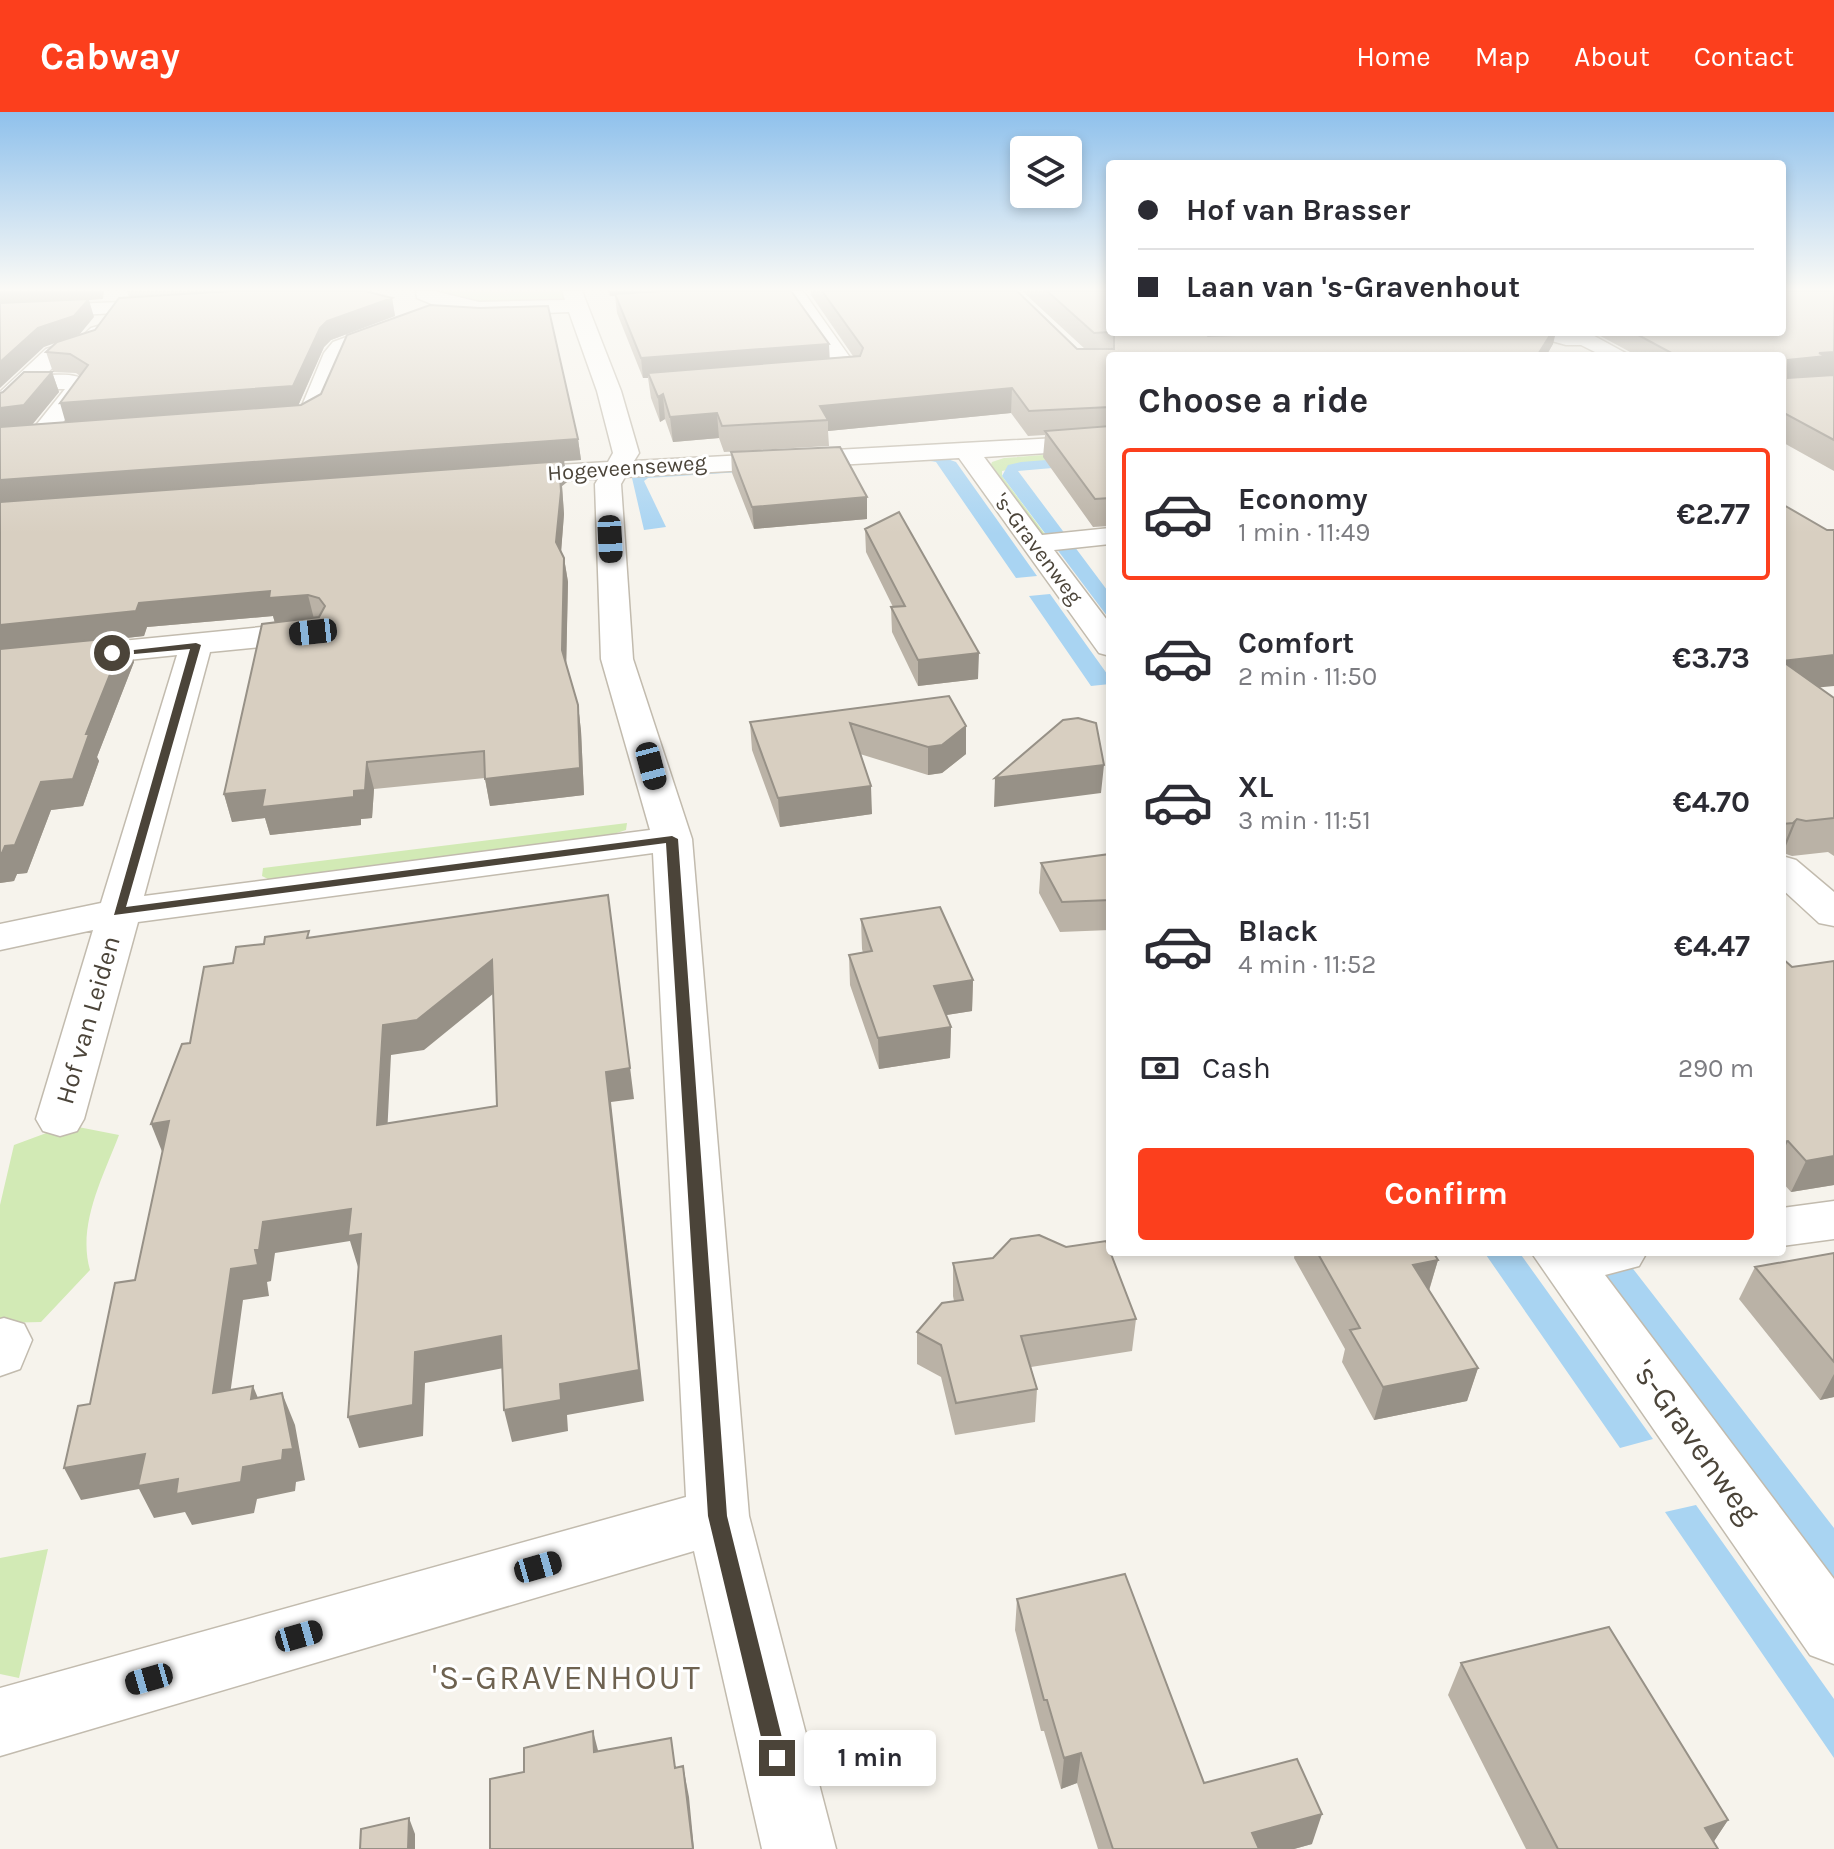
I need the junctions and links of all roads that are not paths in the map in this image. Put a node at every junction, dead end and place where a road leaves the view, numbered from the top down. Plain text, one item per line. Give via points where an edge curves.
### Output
1 (37, 372) edge
2 (327, 372) edge
3 (603, 372) edge
4 (849, 372) edge
5 (790, 378) edge
6 (27, 382) junction
7 (639, 389) dead end
8 (609, 391) junction
9 (0, 405) edge
10 (251, 422) edge
11 (70, 434) edge
12 (40, 436) junction
13 (0, 439) edge
14 (1106, 442) edge
15 (967, 452) junction
16 (618, 468) junction
17 (476, 479) edge
18 (1097, 538) edge
19 (1034, 544) junction
20 (313, 632) edge
21 (1106, 641) edge
22 (196, 645) junction
23 (0, 663) edge
24 (672, 839) junction
25 (1786, 872) edge
26 (118, 912) junction
27 (1834, 914) edge
28 (0, 937) edge
29 (60, 1119) dead end
30 (1834, 1220) edge
31 (1786, 1226) edge
32 (1581, 1257) edge
33 (718, 1516) junction
34 (1834, 1633) edge
35 (0, 1722) edge
36 (799, 1849) edge

1 - 6 street
2 - 10 street via 311,413
3 - 8 street
4 - 5 street
6 - 9 street
6 - 12 street via 80,385
7 - 8 street
8 - 16 street via 626,453
11 - 12 street
12 - 13 street
14 - 15 street, Hogeveenseweg
15 - 16 street, Hogeveenseweg
15 - 19 street, 's-Gravenweg
16 - 17 street, Hogeveenseweg
16 - 24 street via 608,484 617,659
18 - 19 street
19 - 21 street, 's-Gravenweg
20 - 22 street
22 - 23 street
22 - 26 street, Hof van Leiden
24 - 26 street
24 - 33 street
25 - 27 street
26 - 28 street
26 - 29 street, Hof van Leiden
30 - 31 street
32 - 34 street, 's-Gravenweg
33 - 35 street
33 - 36 street

